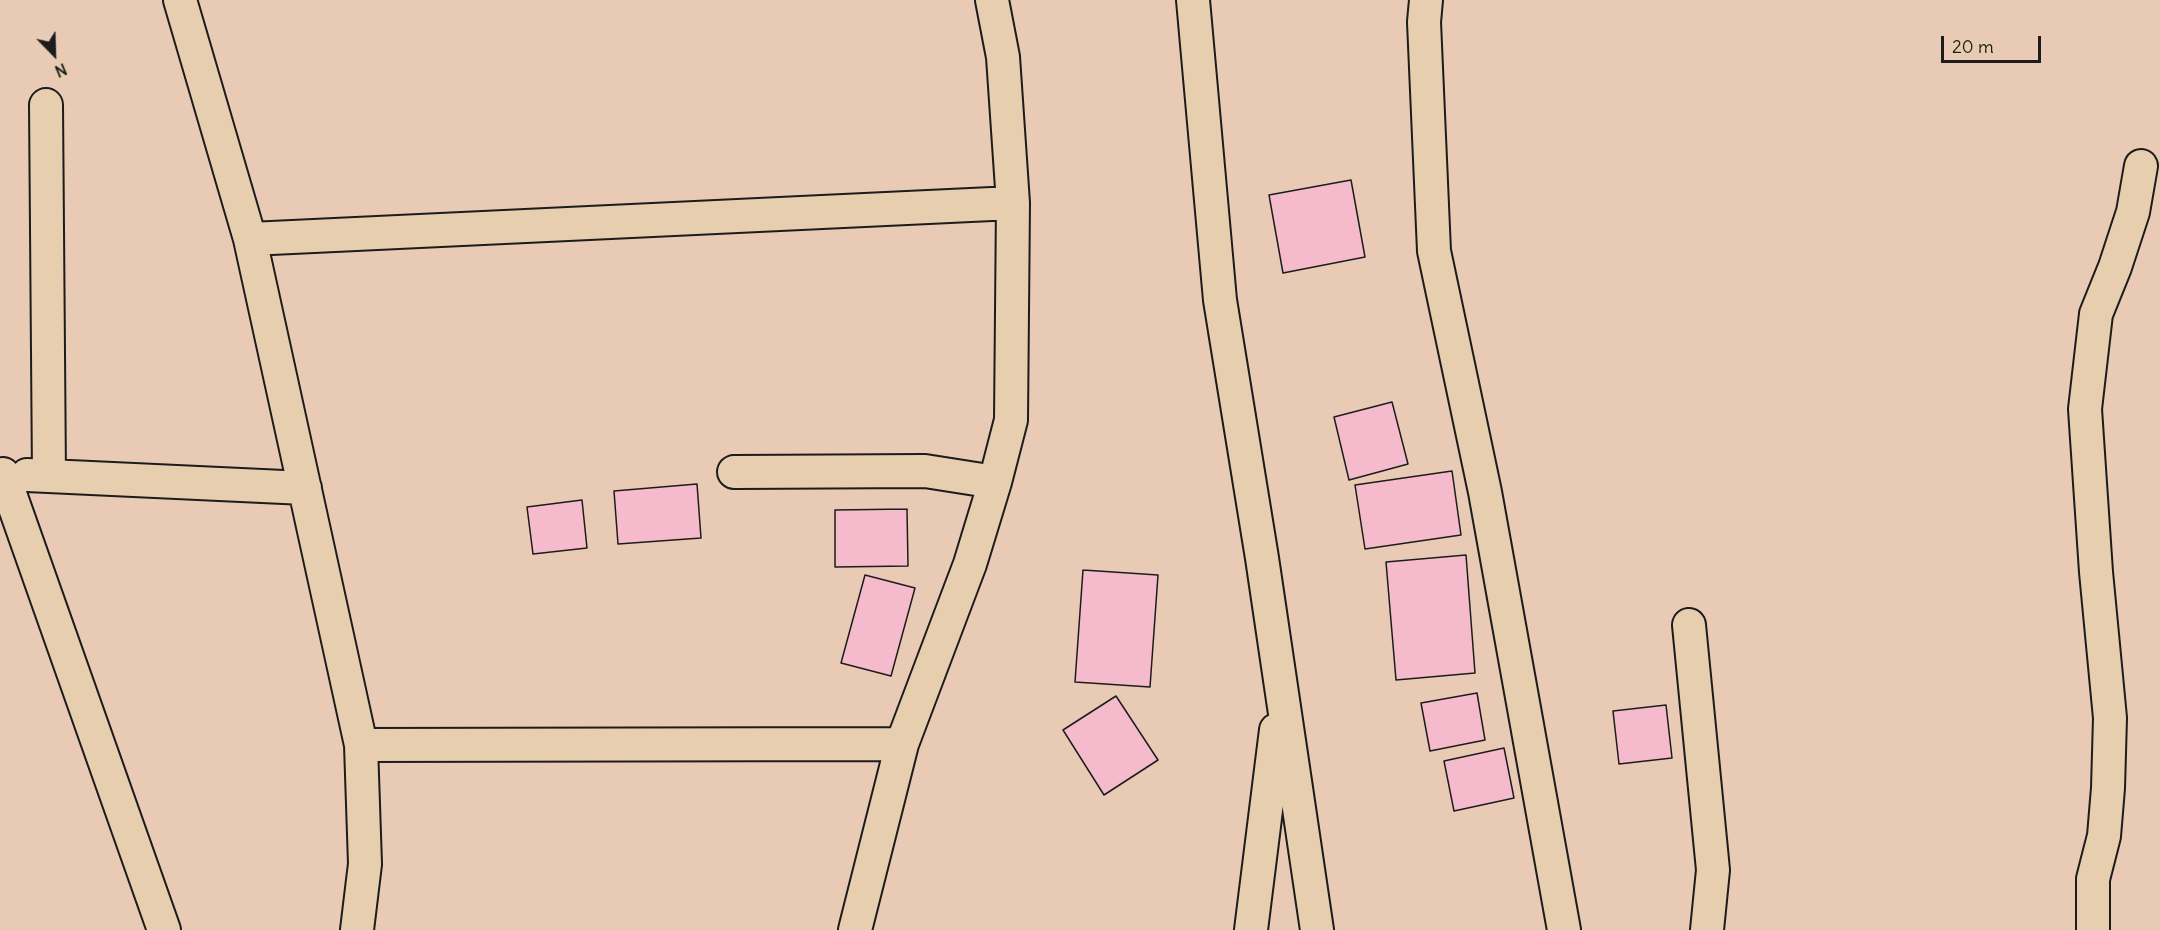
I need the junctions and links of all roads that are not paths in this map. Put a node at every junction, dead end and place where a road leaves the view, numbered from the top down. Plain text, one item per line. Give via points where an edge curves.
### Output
1 (180, 0) edge
2 (993, 0) edge
3 (1193, 0) edge
4 (1426, 0) edge
5 (46, 105) dead end
6 (2141, 166) dead end
7 (1013, 203) junction
8 (250, 238) junction
9 (734, 472) dead end
10 (2, 473) edge
11 (49, 476) junction
12 (995, 483) junction
13 (305, 488) junction
14 (1689, 625) dead end
15 (1281, 691) junction
16 (902, 744) junction
17 (361, 745) junction
18 (164, 930) edge
19 (357, 930) edge
20 (855, 930) edge
21 (1251, 930) edge
22 (1317, 930) edge
23 (1564, 930) edge
24 (1707, 930) edge
25 (2093, 930) edge

1 - 8 street
2 - 7 street via 1003,57
3 - 15 street via 1220,300
4 - 23 street via 1434,251 1485,492
5 - 11 street
6 - 25 street via 2133,212 2096,314 2085,409 2110,718 2104,836 2093,879
7 - 8 street
7 - 12 street via 1011,420
8 - 13 street
9 - 12 street via 925,471
10 - 11 street
10 - 18 street
11 - 13 street
12 - 16 street via 970,564
13 - 17 street
14 - 24 street via 1713,870
15 - 21 street
15 - 22 street
16 - 17 street
16 - 20 street
17 - 19 street via 364,864

